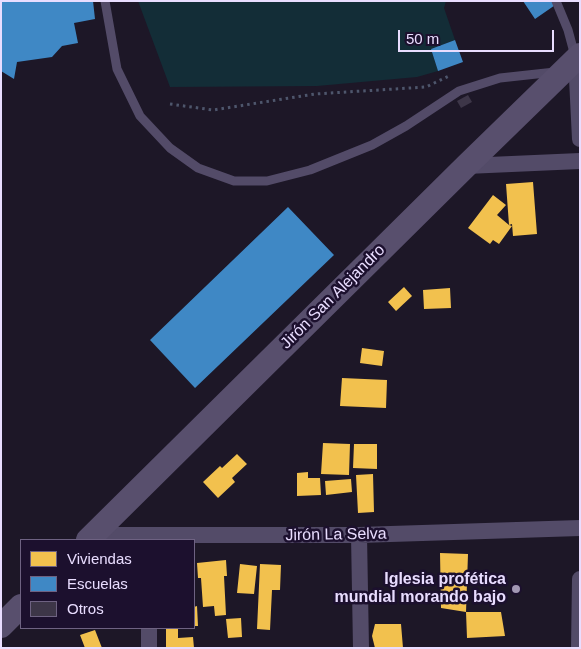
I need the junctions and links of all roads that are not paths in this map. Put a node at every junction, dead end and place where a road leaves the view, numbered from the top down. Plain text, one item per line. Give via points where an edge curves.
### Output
1 (105, 1) edge
2 (556, 1) edge
3 (573, 62) edge
4 (580, 139) edge
5 (580, 161) edge
6 (466, 166) junction
7 (580, 528) edge
8 (359, 535) junction
9 (91, 538) edge
10 (147, 538) edge
11 (580, 579) edge
12 (20, 607) edge
13 (1, 626) edge
14 (149, 629) edge
15 (149, 648) edge
16 (362, 648) edge
17 (579, 648) edge

1 - 3 lane via 117,69 140,116 170,148 198,168 234,181 267,181 310,170 372,145 459,91
2 - 3 lane via 568,30
3 - 4 street
3 - 6 street, Jirón San Alejandro
5 - 6 street
6 - 9 street, Jirón San Alejandro
7 - 8 street, Jirón La Selva
8 - 10 street, Jirón La Selva
8 - 16 street
9 - 10 street, Jirón La Selva
11 - 17 street
12 - 13 street
14 - 15 street

